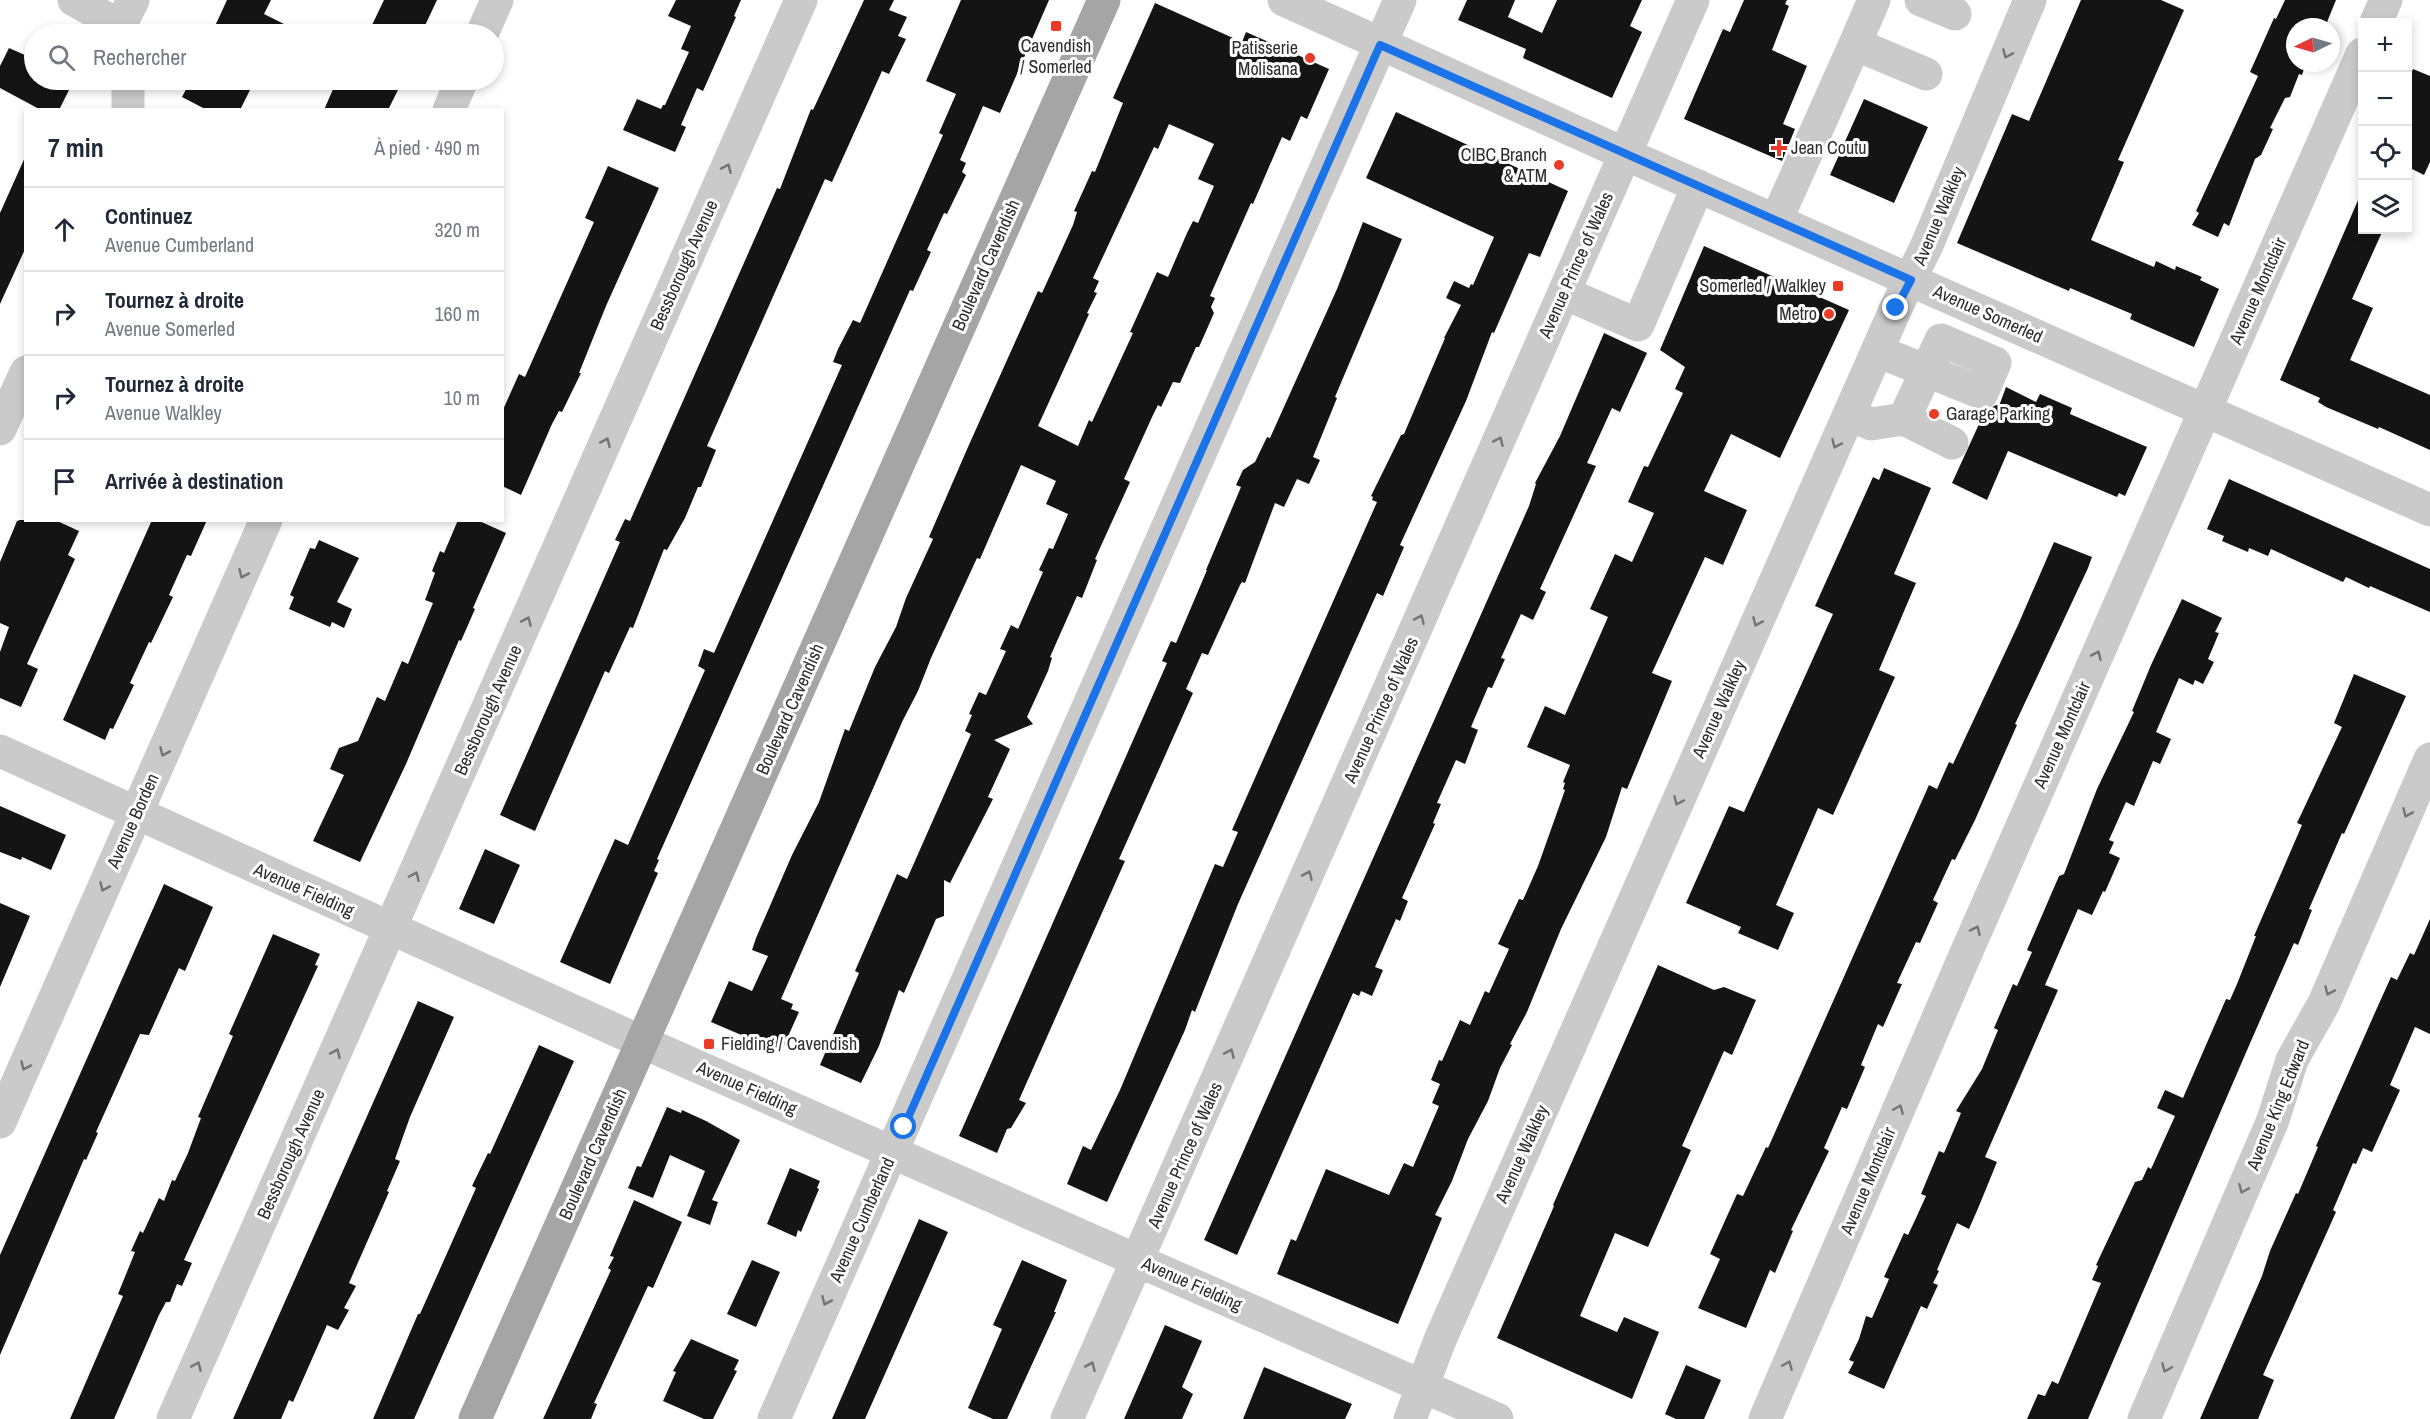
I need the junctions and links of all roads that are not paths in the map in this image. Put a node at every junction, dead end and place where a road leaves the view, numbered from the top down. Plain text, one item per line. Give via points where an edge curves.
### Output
1 (74, 0) edge
2 (497, 0) edge
3 (801, 0) edge
4 (1104, 0) edge
5 (1284, 0) edge
6 (1400, 0) edge
7 (1693, 0) edge
8 (1874, 0) edge
9 (1921, 0) edge
10 (2030, 0) edge
11 (2386, 0) edge
12 (1955, 14) dead end
13 (2378, 18) edge
14 (124, 20) edge
15 (486, 24) edge
16 (1855, 44) junction
17 (1380, 45) junction
18 (2358, 63) edge
19 (1926, 74) dead end
20 (128, 90) edge
21 (458, 90) edge
22 (128, 108) edge
23 (450, 108) edge
24 (1624, 154) junction
25 (1698, 186) junction
26 (1776, 221) junction
27 (1911, 280) junction
28 (1564, 293) junction
29 (1960, 302) junction
30 (2016, 327) junction
31 (1941, 340) junction
32 (1877, 351) junction
33 (1995, 363) junction
34 (1927, 371) junction
35 (24, 376) edge
36 (2205, 410) junction
37 (1849, 414) junction
38 (1904, 419) junction
39 (0, 429) edge
40 (1952, 443) dead end
41 (2430, 510) edge
42 (265, 522) edge
43 (0, 751) edge
44 (2430, 759) edge
45 (136, 815) junction
46 (391, 930) junction
47 (642, 1042) junction
48 (0, 1122) edge
49 (892, 1152) junction
50 (1138, 1261) junction
51 (1421, 1385) junction
52 (173, 1419) edge
53 (475, 1419) edge
54 (774, 1419) edge
55 (1067, 1419) edge
56 (1410, 1419) edge
57 (1497, 1419) edge
58 (1765, 1419) edge
59 (2144, 1419) edge

1 - 14 street
2 - 15 street
46 -> 3 street, Bessborough Avenue
4 - 47 main road, Boulevard Cavendish
5 - 17 street, Avenue Somerled
6 - 17 street, Avenue Cumberland
7 - 24 street, Avenue Prince of Wales
8 - 16 street
9 - 12 street
10 -> 27 street, Avenue Walkley
11 - 13 street
16 - 19 street
16 - 26 street
17 - 24 street, Avenue Somerled
17 - 49 street, Avenue Cumberland
18 - 36 street, Avenue Montclair
20 - 22 street
21 - 23 street
24 - 25 street, Avenue Somerled
24 - 28 street, Avenue Prince of Wales
25 - 26 street, Avenue Somerled
25 - 28 street via 1638,325
26 - 27 street, Avenue Somerled
27 - 29 street, Avenue Somerled
27 - 32 street, Avenue Walkley
50 -> 28 street, Avenue Prince of Wales
29 - 30 street, Avenue Somerled
29 - 31 street
30 - 33 street via 2008,349
30 - 36 street, Avenue Somerled
31 - 33 street
31 - 34 street
32 - 34 street
32 - 37 street, Avenue Walkley
33 - 34 street via 1982,393
34 - 38 street
35 - 39 street
36 - 41 street, Avenue Somerled
58 -> 36 street, Avenue Montclair
37 - 38 street via 1871,424
37 -> 51 street, Avenue Walkley
38 - 40 street
42 -> 45 street, Avenue Borden
43 - 45 street, Avenue Fielding
44 -> 59 street, Avenue King Edward via 2324,1003 2292,1060 2273,1120
45 - 46 street, Avenue Fielding
45 -> 48 street, Avenue Borden
46 - 47 street, Avenue Fielding
52 -> 46 street, Bessborough Avenue
47 - 49 street, Avenue Fielding
47 - 53 main road, Boulevard Cavendish
49 - 50 street, Avenue Fielding
49 -> 54 street, Avenue Cumberland
50 - 51 street, Avenue Fielding
55 -> 50 street, Avenue Prince of Wales
51 - 56 street, Avenue Walkley
51 - 57 street, Avenue Fielding

